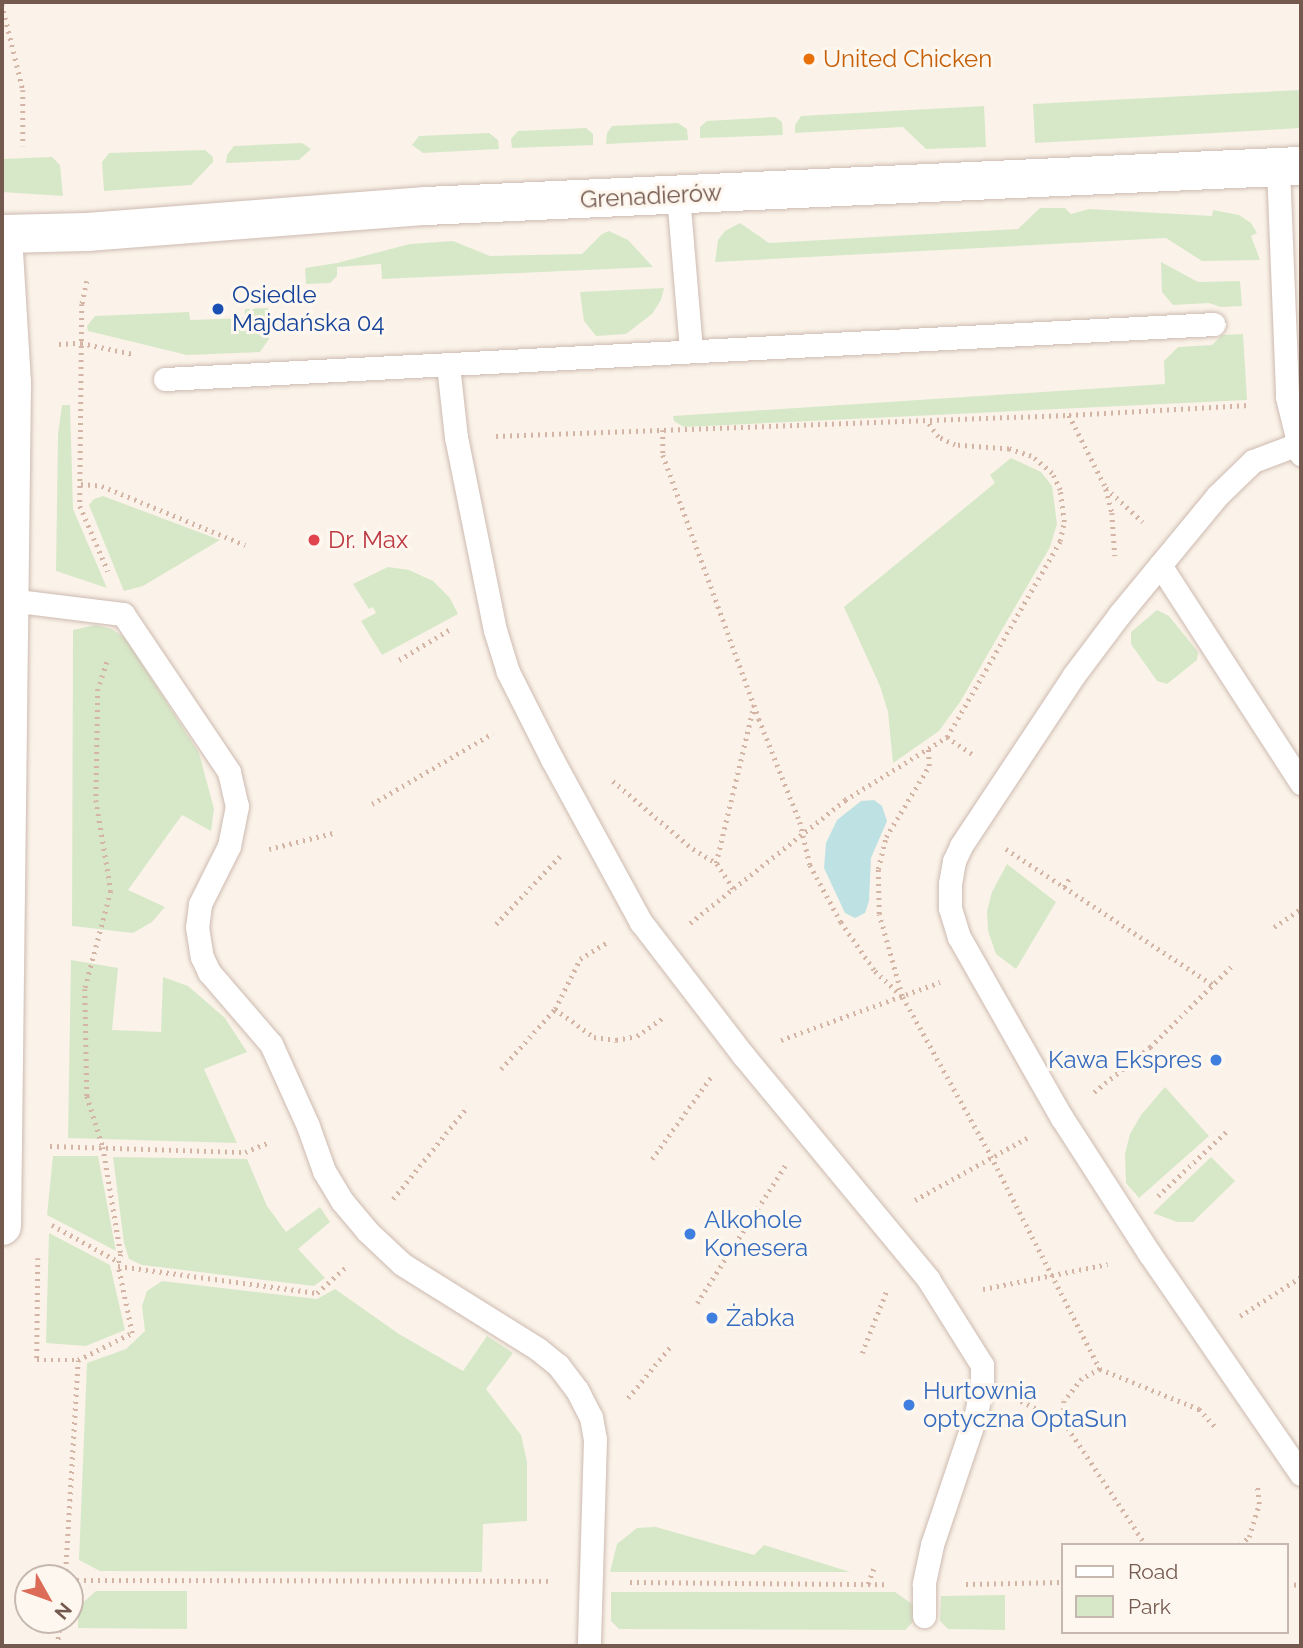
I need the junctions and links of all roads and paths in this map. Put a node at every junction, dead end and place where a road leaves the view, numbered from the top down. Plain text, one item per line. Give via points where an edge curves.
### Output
1 (2, 4) edge
2 (3, 11) edge
3 (23, 146) dead end
4 (1290, 167) edge
5 (678, 195) junction
6 (2, 234) edge
7 (88, 276) dead end
8 (1214, 324) dead end
9 (81, 343) junction
10 (10, 344) junction
11 (691, 350) junction
12 (448, 365) junction
13 (165, 379) joint
14 (1287, 397) junction
15 (1069, 415) junction
16 (926, 420) junction
17 (663, 430) junction
18 (456, 437) junction
19 (1300, 449) edge
20 (81, 484) junction
21 (1106, 488) junction
22 (245, 545) dead end
23 (1166, 557) junction
24 (5, 599) edge
25 (490, 605) junction
26 (123, 614) junction
27 (1119, 615) junction
28 (399, 660) dead end
29 (754, 704) junction
30 (530, 712) junction
31 (947, 737) junction
32 (957, 744) dead end
33 (928, 749) junction
34 (552, 759) junction
35 (1301, 783) edge
36 (372, 804) dead end
37 (588, 826) junction
38 (974, 828) junction
39 (802, 832) junction
40 (333, 833) dead end
41 (229, 846) junction
42 (716, 863) junction
43 (1071, 876) dead end
44 (1064, 887) junction
45 (733, 889) junction
46 (1301, 909) edge
47 (640, 922) junction
48 (496, 924) dead end
49 (1274, 927) dead end
50 (663, 950) junction
51 (1233, 965) dead end
52 (974, 968) junction
53 (1213, 985) junction
54 (696, 994) junction
55 (903, 997) junction
56 (555, 1009) junction
57 (739, 1050) junction
58 (500, 1069) dead end
59 (468, 1106) dead end
60 (1062, 1118) junction
61 (308, 1126) junction
62 (1229, 1129) dead end
63 (806, 1133) junction
64 (42, 1146) dead end
65 (103, 1147) junction
66 (991, 1156) junction
67 (652, 1159) dead end
68 (882, 1222) junction
69 (1130, 1223) junction
70 (50, 1224) dead end
71 (2, 1226) edge
72 (367, 1231) junction
73 (903, 1248) junction
74 (1149, 1253) junction
75 (38, 1257) dead end
76 (118, 1264) junction
77 (1051, 1277) junction
78 (1301, 1277) edge
79 (942, 1297) junction
80 (697, 1303) dead end
81 (1208, 1336) junction
82 (670, 1348) dead end
83 (862, 1353) dead end
84 (78, 1360) junction
85 (1100, 1369) junction
86 (982, 1385) junction
87 (1064, 1422) junction
88 (1223, 1434) dead end
89 (595, 1439) junction
90 (1301, 1474) edge
91 (1256, 1476) dead end
92 (1145, 1543) edge
93 (1242, 1543) edge
94 (66, 1564) edge
95 (875, 1565) dead end
96 (867, 1584) dead end
97 (924, 1616) dead end
98 (589, 1646) edge

1 - 2 path
2 - 3 path via 23,90
4 - 5 street, Grenadierów
4 - 14 lane
5 - 6 street, Grenadierów via 426,206 87,232
5 - 11 lane
6 - 10 street
7 - 9 path
8 - 11 lane
9 - 10 path
9 - 13 path via 138,355
9 - 20 path
10 - 24 street
11 - 12 lane
12 - 13 lane
12 - 18 lane
14 - 15 path via 1238,407
14 - 19 lane
15 - 16 path
15 - 21 path
16 - 17 path
16 - 31 path via 938,438 955,445 987,446 1031,456 1052,473 1065,522 1060,541
17 - 18 path
17 - 29 path via 663,454
18 - 25 lane
19 - 23 lane via 1253,461
20 - 22 path via 102,486
20 - 26 path via 80,506
21 - 23 path
21 - 27 path
23 - 27 lane
23 - 35 lane
24 - 26 lane
24 - 71 street
25 - 28 path
25 - 30 lane via 508,672
26 - 41 lane via 229,772 237,806
26 - 65 path via 98,689 96,800 111,891 85,989 87,1097
27 - 38 lane
29 - 39 path
29 - 42 path
30 - 34 lane
30 - 36 path
31 - 32 path
31 - 33 path
33 - 39 path via 870,783
33 - 55 path via 929,766 886,837 878,869 879,914
34 - 37 lane
34 - 42 path via 582,755 693,849
37 - 47 lane
37 - 48 path
38 - 44 path
38 - 52 lane via 954,861 950,908
39 - 45 path
39 - 55 path via 810,865 841,922 875,971
40 - 41 path via 260,851
41 - 61 lane via 200,904 197,927 202,957 209,972 271,1044
42 - 45 path
43 - 44 path
44 - 53 path
45 - 50 path
46 - 49 path
47 - 50 lane
47 - 56 path via 580,960
50 - 54 lane
51 - 53 path
52 - 55 path
52 - 60 lane
53 - 60 path via 1150,1047
54 - 56 path via 637,1036 616,1040 594,1037
54 - 57 lane
55 - 57 path
55 - 66 path
56 - 58 path
57 - 63 lane
57 - 67 path
59 - 72 path
60 - 66 path
60 - 69 lane
61 - 65 path via 245,1152
61 - 72 lane via 324,1171
62 - 69 path
63 - 68 lane
63 - 80 path
64 - 65 path
65 - 76 path via 121,1254
66 - 68 path
66 - 77 path
68 - 73 lane
69 - 74 lane
70 - 76 path
72 - 76 path via 347,1266 317,1293
72 - 89 lane via 402,1264 558,1365 591,1417
73 - 79 lane
73 - 83 path
74 - 77 path
74 - 81 lane
75 - 84 path via 37,1360
76 - 84 path via 132,1333
77 - 79 path
77 - 85 path
78 - 81 path
79 - 86 lane via 982,1365
81 - 90 lane
82 - 89 path
84 - 94 path
85 - 87 path via 1082,1379 1064,1401
85 - 88 path via 1199,1409
86 - 87 path
86 - 97 lane via 932,1545 924,1584
87 - 92 path
89 - 98 lane
91 - 93 path via 1259,1504 1249,1537
95 - 96 path

